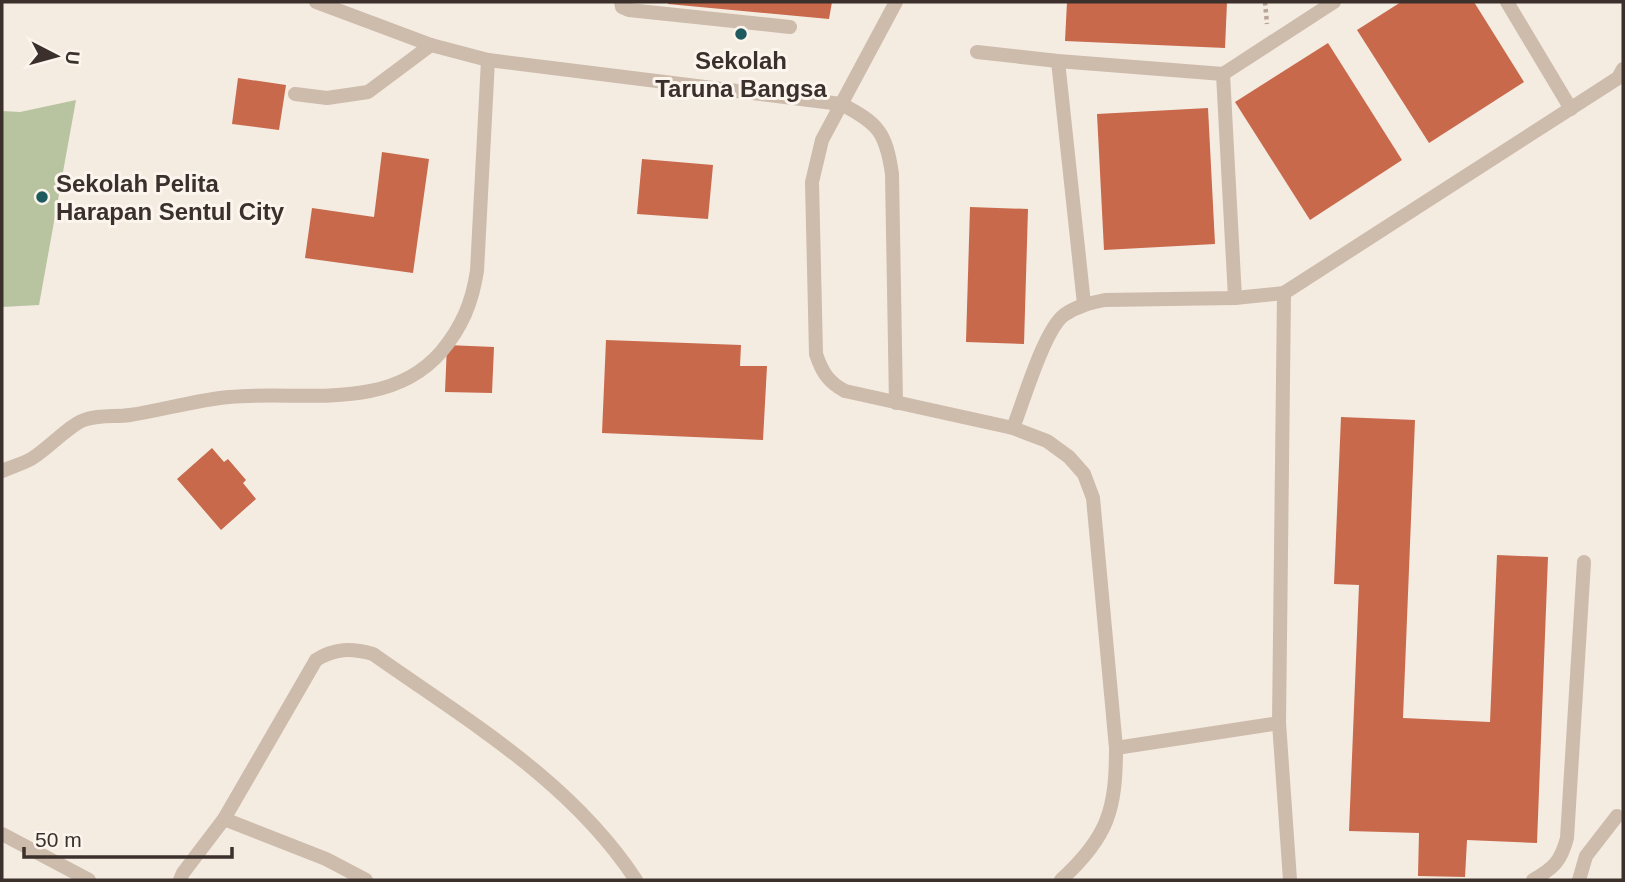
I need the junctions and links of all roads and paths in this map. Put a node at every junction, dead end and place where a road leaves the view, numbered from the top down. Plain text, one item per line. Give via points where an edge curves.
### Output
1 (316, 2) edge
2 (621, 2) edge
3 (896, 2) edge
4 (1334, 2) edge
5 (1507, 2) edge
6 (790, 27) dead end
7 (431, 45) junction
8 (978, 52) dead end
9 (488, 60) junction
10 (1058, 61) junction
11 (1223, 74) junction
12 (1622, 79) edge
13 (295, 94) dead end
14 (841, 104) junction
15 (1571, 109) junction
16 (1284, 293) junction
17 (1235, 298) junction
18 (1084, 304) junction
19 (896, 403) junction
20 (1013, 428) junction
21 (2, 471) edge
22 (1584, 562) dead end
23 (1279, 723) junction
24 (1116, 748) junction
25 (1618, 816) dead end
26 (223, 819) junction
27 (2, 834) edge
28 (89, 880) edge
29 (180, 880) edge
30 (366, 880) edge
31 (636, 880) edge
32 (1061, 880) edge
33 (1290, 880) edge
34 (1533, 880) edge
35 (1579, 880) edge

1 - 7 lane
2 - 6 lane via 629,10
3 - 14 lane
4 - 11 lane
5 - 15 lane
7 - 9 lane
7 - 13 lane via 368,92 327,98
8 - 10 lane
9 - 14 lane
9 - 21 lane via 473,295 454,336 419,372 378,390 354,394 229,397 85,419 32,458
10 - 11 lane
10 - 18 lane
11 - 17 lane
12 - 15 lane
14 - 19 lane via 868,118 889,153
14 - 19 lane via 822,140 812,182 816,354 831,384
15 - 16 lane
16 - 17 lane
16 - 23 lane
17 - 18 lane via 1146,298
18 - 20 lane via 1062,316 1046,340
19 - 20 lane
20 - 24 lane via 1047,441 1069,457 1084,474 1093,498
22 - 34 lane via 1567,838 1562,856
23 - 24 lane
23 - 33 lane
24 - 32 lane via 1111,812 1098,839
25 - 35 lane via 1586,856
26 - 29 lane
26 - 30 lane via 326,859
26 - 31 lane via 316,660 328,652 360,650 373,654 534,768 597,829
27 - 28 lane

